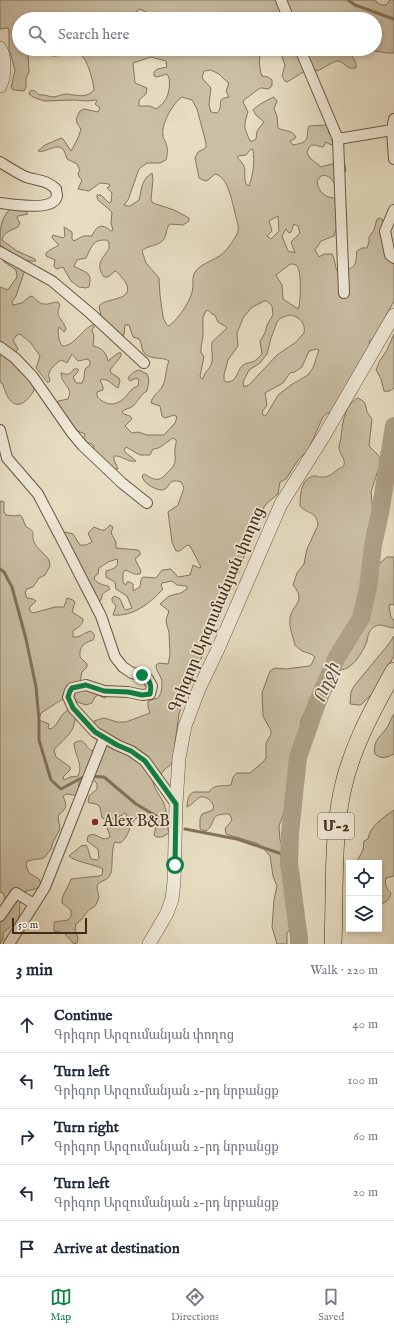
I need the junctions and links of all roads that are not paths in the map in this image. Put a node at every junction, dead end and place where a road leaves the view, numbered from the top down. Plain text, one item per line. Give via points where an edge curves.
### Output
1 (281, 0) edge
2 (285, 12) edge
3 (0, 48) edge
4 (303, 56) edge
5 (0, 86) edge
6 (394, 119) edge
7 (392, 130) junction
8 (338, 139) junction
9 (394, 159) edge
10 (0, 162) edge
11 (0, 203) edge
12 (394, 210) edge
13 (0, 252) edge
14 (394, 258) edge
15 (344, 293) dead end
16 (394, 315) edge
17 (0, 347) edge
18 (144, 363) dead end
19 (0, 430) edge
20 (147, 503) dead end
21 (394, 671) edge
22 (104, 738) junction
23 (176, 804) junction
24 (34, 904) junction
25 (0, 916) edge
26 (9, 944) edge
27 (149, 944) edge
28 (333, 944) edge

1 - 2 street
3 - 5 street via 4,67
4 - 8 street
6 - 7 street
7 - 8 street
7 - 9 street
8 - 15 street
10 - 11 street via 27,177 52,186 56,189 57,196 45,206
12 - 14 street via 385,232 390,256
13 - 18 street via 52,281
16 - 23 street, Գրիգոր Արզումանյան փողոց via 281,504 185,726 179,758
17 - 20 street via 33,377 83,446
19 - 22 street via 7,458 38,494 62,538 101,616 115,657 123,667 148,679 152,686 150,694 142,695 104,691 86,685 72,688 68,697 73,708
21 - 28 highway, Մ-2 via 370,714 352,757 342,791 336,825
22 - 23 street via 145,761
22 - 24 street via 45,887
23 - 27 street, Գրիգոր Արզումանյան փողոց via 172,899
24 - 25 street via 16,894
24 - 26 street

